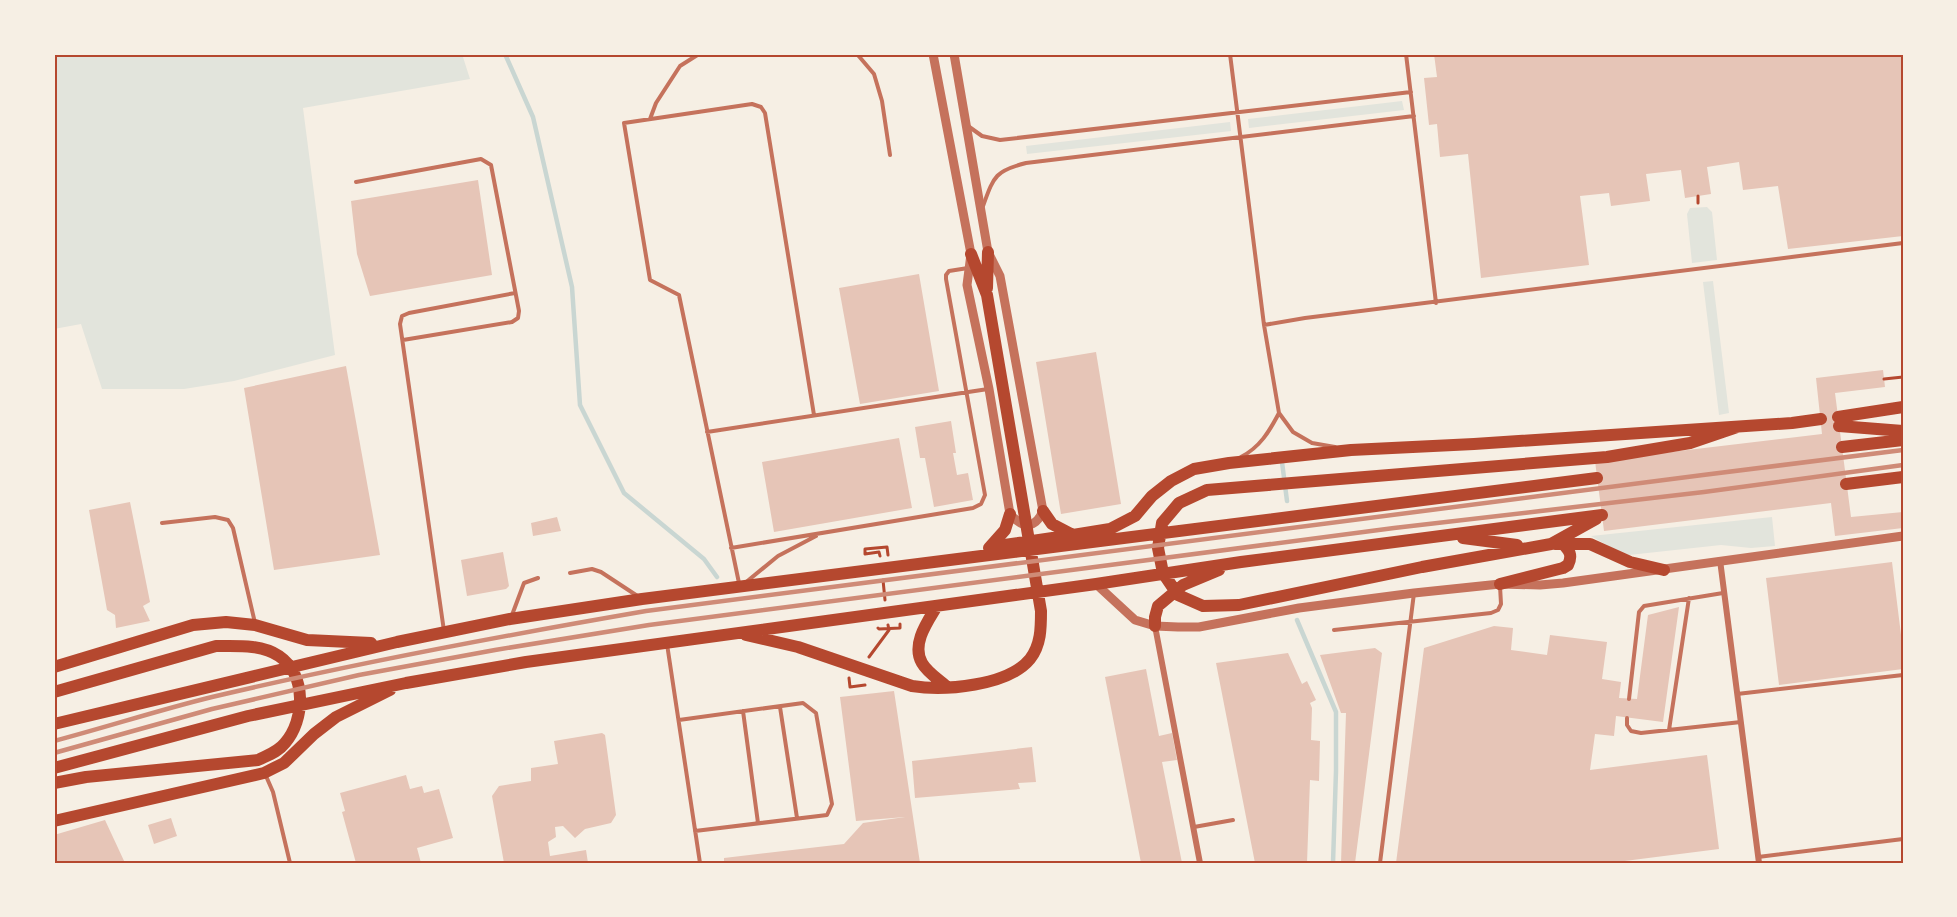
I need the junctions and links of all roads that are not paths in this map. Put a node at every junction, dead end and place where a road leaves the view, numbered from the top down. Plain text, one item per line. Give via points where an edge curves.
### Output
1 (699, 54) edge
2 (857, 54) edge
3 (933, 54) edge
4 (954, 54) edge
5 (1230, 54) edge
6 (1406, 54) edge
7 (1411, 92) junction
8 (1237, 112) junction
9 (1414, 116) junction
10 (650, 120) junction
11 (966, 125) junction
12 (1239, 135) junction
13 (890, 155) dead end
14 (356, 182) dead end
15 (982, 209) junction
16 (1903, 243) edge
17 (988, 252) junction
18 (971, 254) junction
19 (969, 267) junction
20 (515, 293) junction
21 (987, 296) junction
22 (1436, 303) junction
23 (1264, 325) junction
24 (403, 340) junction
25 (989, 389) junction
26 (966, 392) junction
27 (1903, 407) edge
28 (1279, 413) junction
29 (814, 415) junction
30 (1821, 422) dead end
31 (1737, 427) junction
32 (1903, 431) edge
33 (707, 432) junction
34 (1903, 440) edge
35 (1842, 447) dead end
36 (1351, 450) junction
37 (1229, 463) junction
38 (1903, 477) edge
39 (1597, 478) dead end
40 (1846, 484) dead end
41 (1043, 511) junction
42 (1010, 514) junction
43 (162, 523) dead end
44 (822, 534) junction
45 (1073, 535) junction
46 (1444, 536) junction
47 (1903, 536) edge
48 (1557, 544) junction
49 (990, 547) junction
50 (1530, 547) junction
51 (731, 548) junction
52 (961, 559) junction
53 (1720, 560) junction
54 (1240, 562) junction
55 (1664, 570) junction
56 (570, 573) dead end
57 (538, 578) dead end
58 (1096, 584) junction
59 (1500, 584) junction
60 (740, 587) junction
61 (1724, 592) junction
62 (1414, 593) junction
63 (1689, 598) junction
64 (642, 599) junction
65 (937, 606) junction
66 (510, 619) junction
67 (1409, 623) junction
68 (255, 625) junction
69 (1155, 626) junction
70 (1334, 630) dead end
71 (444, 633) junction
72 (739, 633) junction
73 (397, 642) junction
74 (667, 643) junction
75 (54, 667) edge
76 (1903, 675) edge
77 (406, 682) junction
78 (946, 686) junction
79 (54, 692) edge
80 (1737, 694) junction
81 (1629, 699) dead end
82 (780, 706) junction
83 (743, 711) junction
84 (1627, 718) dead end
85 (679, 720) junction
86 (1741, 722) junction
87 (54, 724) edge
88 (1669, 730) junction
89 (54, 768) edge
90 (264, 773) junction
91 (54, 783) edge
92 (797, 819) junction
93 (1233, 820) dead end
94 (54, 821) edge
95 (758, 823) junction
96 (1194, 827) junction
97 (695, 831) junction
98 (1903, 839) edge
99 (1758, 860) edge
100 (290, 863) edge
101 (700, 863) edge
102 (1200, 863) edge
103 (1380, 863) edge

1 - 10 lane via 680,66 656,103
2 - 13 lane via 874,75 880,92
3 - 18 street
4 - 11 street
5 - 8 lane
6 - 7 lane
7 - 8 lane
7 - 9 lane
8 - 11 lane via 1000,140 982,136
8 - 12 lane
9 - 12 lane
9 - 22 lane
10 - 29 lane via 752,104 765,113
10 - 33 lane via 624,123 650,280 679,295
11 - 15 street
12 - 15 lane via 1004,169 991,184
12 - 23 lane
14 - 20 lane via 487,161 491,165
15 - 17 street
16 - 22 lane
17 - 21 main road
17 - 41 street via 1000,276
18 - 19 street
18 - 21 main road
19 - 25 street via 967,285
19 - 26 lane via 946,274
20 - 24 lane via 409,313 402,316 400,324
20 - 24 lane via 519,310 518,318 512,321
21 - 78 main road via 1041,611 1041,631 1029,660 1013,673 968,686
22 - 23 lane
23 - 28 lane
24 - 71 lane
25 - 26 lane
25 - 42 street
26 - 29 lane
26 - 44 lane via 985,495 981,504
27 - 32 main road via 1839,421
28 - 36 lane via 1293,432 1312,443
28 - 37 lane via 1267,436 1252,451
29 - 33 lane
30 - 31 main road
31 - 36 main road
31 - 50 main road via 1690,443 1607,457 1206,490 1179,503 1162,523 1158,548 1163,573 1178,595 1203,606 1239,605
33 - 51 lane
34 - 35 main road
36 - 37 main road
37 - 45 main road via 1194,469 1171,481 1135,516 1110,529
38 - 40 main road
39 - 52 main road
41 - 42 street via 1029,525 1021,524
41 - 45 main road via 1052,524
42 - 49 main road via 1005,531
43 - 68 lane via 216,517 228,520
44 - 51 lane
44 - 60 lane via 778,556
45 - 49 main road
46 - 48 main road via 1602,515
46 - 50 main road
46 - 54 main road
47 - 53 street
48 - 50 main road
48 - 55 main road via 1590,544 1630,562
48 - 59 main road via 1569,550 1568,565
49 - 52 main road
51 - 60 lane
52 - 60 main road
53 - 55 street
53 - 61 street
54 - 58 main road
54 - 69 main road via 1183,585 1158,606
55 - 59 street via 1540,585
56 - 64 lane via 592,569 601,572
57 - 66 lane via 524,583
58 - 65 main road
58 - 69 street via 1136,620
59 - 62 street
59 - 67 lane via 1501,604 1491,613
60 - 64 main road
61 - 63 lane
61 - 80 street
62 - 67 lane
62 - 69 street via 1299,608 1199,627
63 - 81 lane via 1644,606 1640,612
63 - 88 lane
64 - 66 main road
65 - 72 main road
65 - 78 main road via 922,634 920,661
66 - 71 main road
67 - 70 lane
67 - 103 lane
68 - 73 main road via 307,640
68 - 75 main road via 193,625
69 - 96 street
71 - 73 main road
72 - 74 main road
72 - 78 main road via 798,647 912,686
73 - 87 main road
74 - 77 main road
74 - 85 lane
76 - 80 lane
77 - 89 main road via 248,716
77 - 90 main road via 336,717 284,764
79 - 91 main road via 216,646 243,646 279,657 296,677 300,696 300,712 285,744 258,760
80 - 86 street
82 - 83 lane
82 - 92 lane
82 - 92 lane via 803,704 816,713 832,804 827,815
83 - 85 lane
83 - 95 lane
84 - 88 lane via 1631,731
85 - 97 lane
86 - 88 lane
86 - 99 street
90 - 94 main road
90 - 100 lane via 273,792
92 - 95 lane
93 - 96 lane
95 - 97 lane
96 - 102 street
97 - 101 lane
98 - 99 lane

